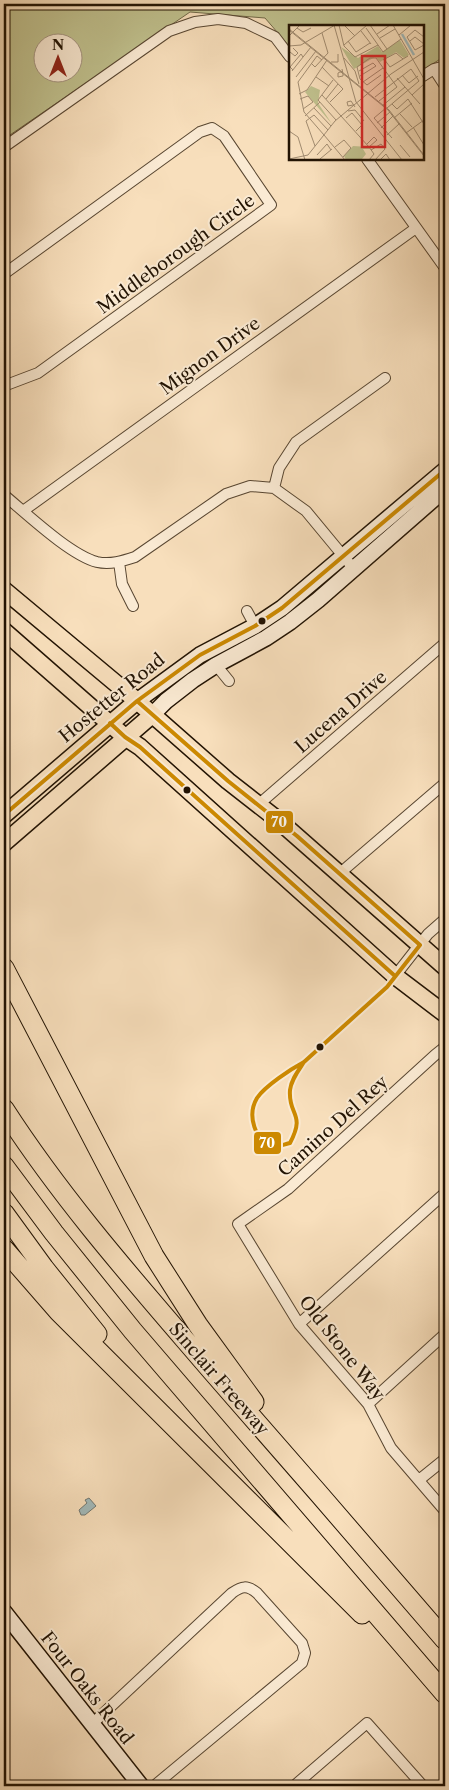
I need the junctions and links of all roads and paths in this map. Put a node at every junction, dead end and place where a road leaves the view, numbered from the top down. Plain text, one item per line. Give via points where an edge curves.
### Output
1 (289, 56) edge
2 (445, 66) edge
3 (434, 69) junction
4 (424, 75) edge
5 (445, 86) edge
6 (4, 147) edge
7 (368, 160) edge
8 (416, 228) junction
9 (445, 268) edge
10 (4, 274) edge
11 (385, 378) dead end
12 (4, 384) edge
13 (445, 470) edge
14 (274, 488) junction
15 (445, 489) edge
16 (4, 495) edge
17 (23, 511) junction
18 (344, 557) junction
19 (119, 562) junction
20 (354, 569) junction
21 (4, 590) edge
22 (133, 606) dead end
23 (247, 611) dead end
24 (255, 626) junction
25 (4, 631) edge
26 (445, 643) edge
27 (216, 664) junction
28 (229, 681) dead end
29 (137, 701) junction
30 (152, 715) junction
31 (110, 723) junction
32 (125, 737) junction
33 (445, 783) edge
34 (258, 805) junction
35 (4, 815) edge
36 (4, 843) edge
37 (339, 874) junction
38 (445, 919) edge
39 (420, 945) junction
40 (445, 967) edge
41 (4, 968) edge
42 (396, 976) junction
43 (445, 1014) edge
44 (445, 1048) edge
45 (4, 1109) edge
46 (4, 1166) edge
47 (445, 1193) edge
48 (4, 1213) edge
49 (238, 1224) joint
50 (4, 1249) edge
51 (299, 1324) junction
52 (445, 1334) edge
53 (368, 1404) junction
54 (445, 1459) edge
55 (220, 1474) junction
56 (419, 1480) junction
57 (445, 1512) edge
58 (343, 1521) junction
59 (4, 1612) edge
60 (445, 1640) edge
61 (445, 1696) edge
62 (92, 1724) junction
63 (141, 1786) edge
64 (154, 1786) edge
65 (294, 1786) edge
66 (423, 1786) edge

1 - 6 street via 275,37 246,23 218,19 195,22 169,31
2 - 3 street
3 - 4 street
3 - 5 street
7 - 8 street
8 - 9 street
8 - 17 street, Mignon Drive
10 - 12 street, Middleborough Circle via 200,132 212,128 224,136 271,205 38,373
11 - 14 street via 296,442 279,468
13 - 18 main road, Hostetter Road
14 - 18 street via 306,512
14 - 19 street via 250,486 226,494 142,553
15 - 20 main road, Hostetter Road
16 - 17 street
17 - 19 street via 72,550 97,562
18 - 20 street
18 - 24 main road, Hostetter Road
19 - 22 street via 122,584
20 - 27 main road, Hostetter Road via 266,638
21 - 29 main road
23 - 24 street
24 - 29 main road, Hostetter Road via 200,655
25 - 31 main road
26 - 34 street, Lucena Drive
27 - 28 street
27 - 30 main road, Hostetter Road
29 - 30 main road
29 - 31 main road, Hostetter Road
30 - 32 main road, Hostetter Road
30 - 34 main road
31 - 32 main road
31 - 35 main road, Hostetter Road
32 - 36 main road, Hostetter Road
32 - 42 main road
33 - 37 street
34 - 37 main road
37 - 39 main road
38 - 39 street
39 - 40 main road
39 - 42 street
41 - 58 highway via 171,1284
42 - 43 main road
44 - 49 street, Camino Del Rey via 288,1189
45 - 58 highway, Sinclair Freeway via 78,1213
46 - 61 highway, Sinclair Freeway via 133,1331
47 - 51 street
48 - 55 highway via 94,1331
49 - 51 street, Old Stone Way
50 - 55 highway via 59,1312
51 - 53 street, Old Stone Way
52 - 53 street
53 - 56 street, Old Stone Way via 391,1448
54 - 56 street
55 - 61 highway
56 - 57 street, Old Stone Way
58 - 60 highway, Sinclair Freeway
59 - 62 main road, Four Oaks Road
62 - 63 main road, Four Oaks Road
62 - 64 street via 232,1593 240,1587 250,1587 257,1593 302,1643 305,1653 302,1663
65 - 66 street via 366,1723

